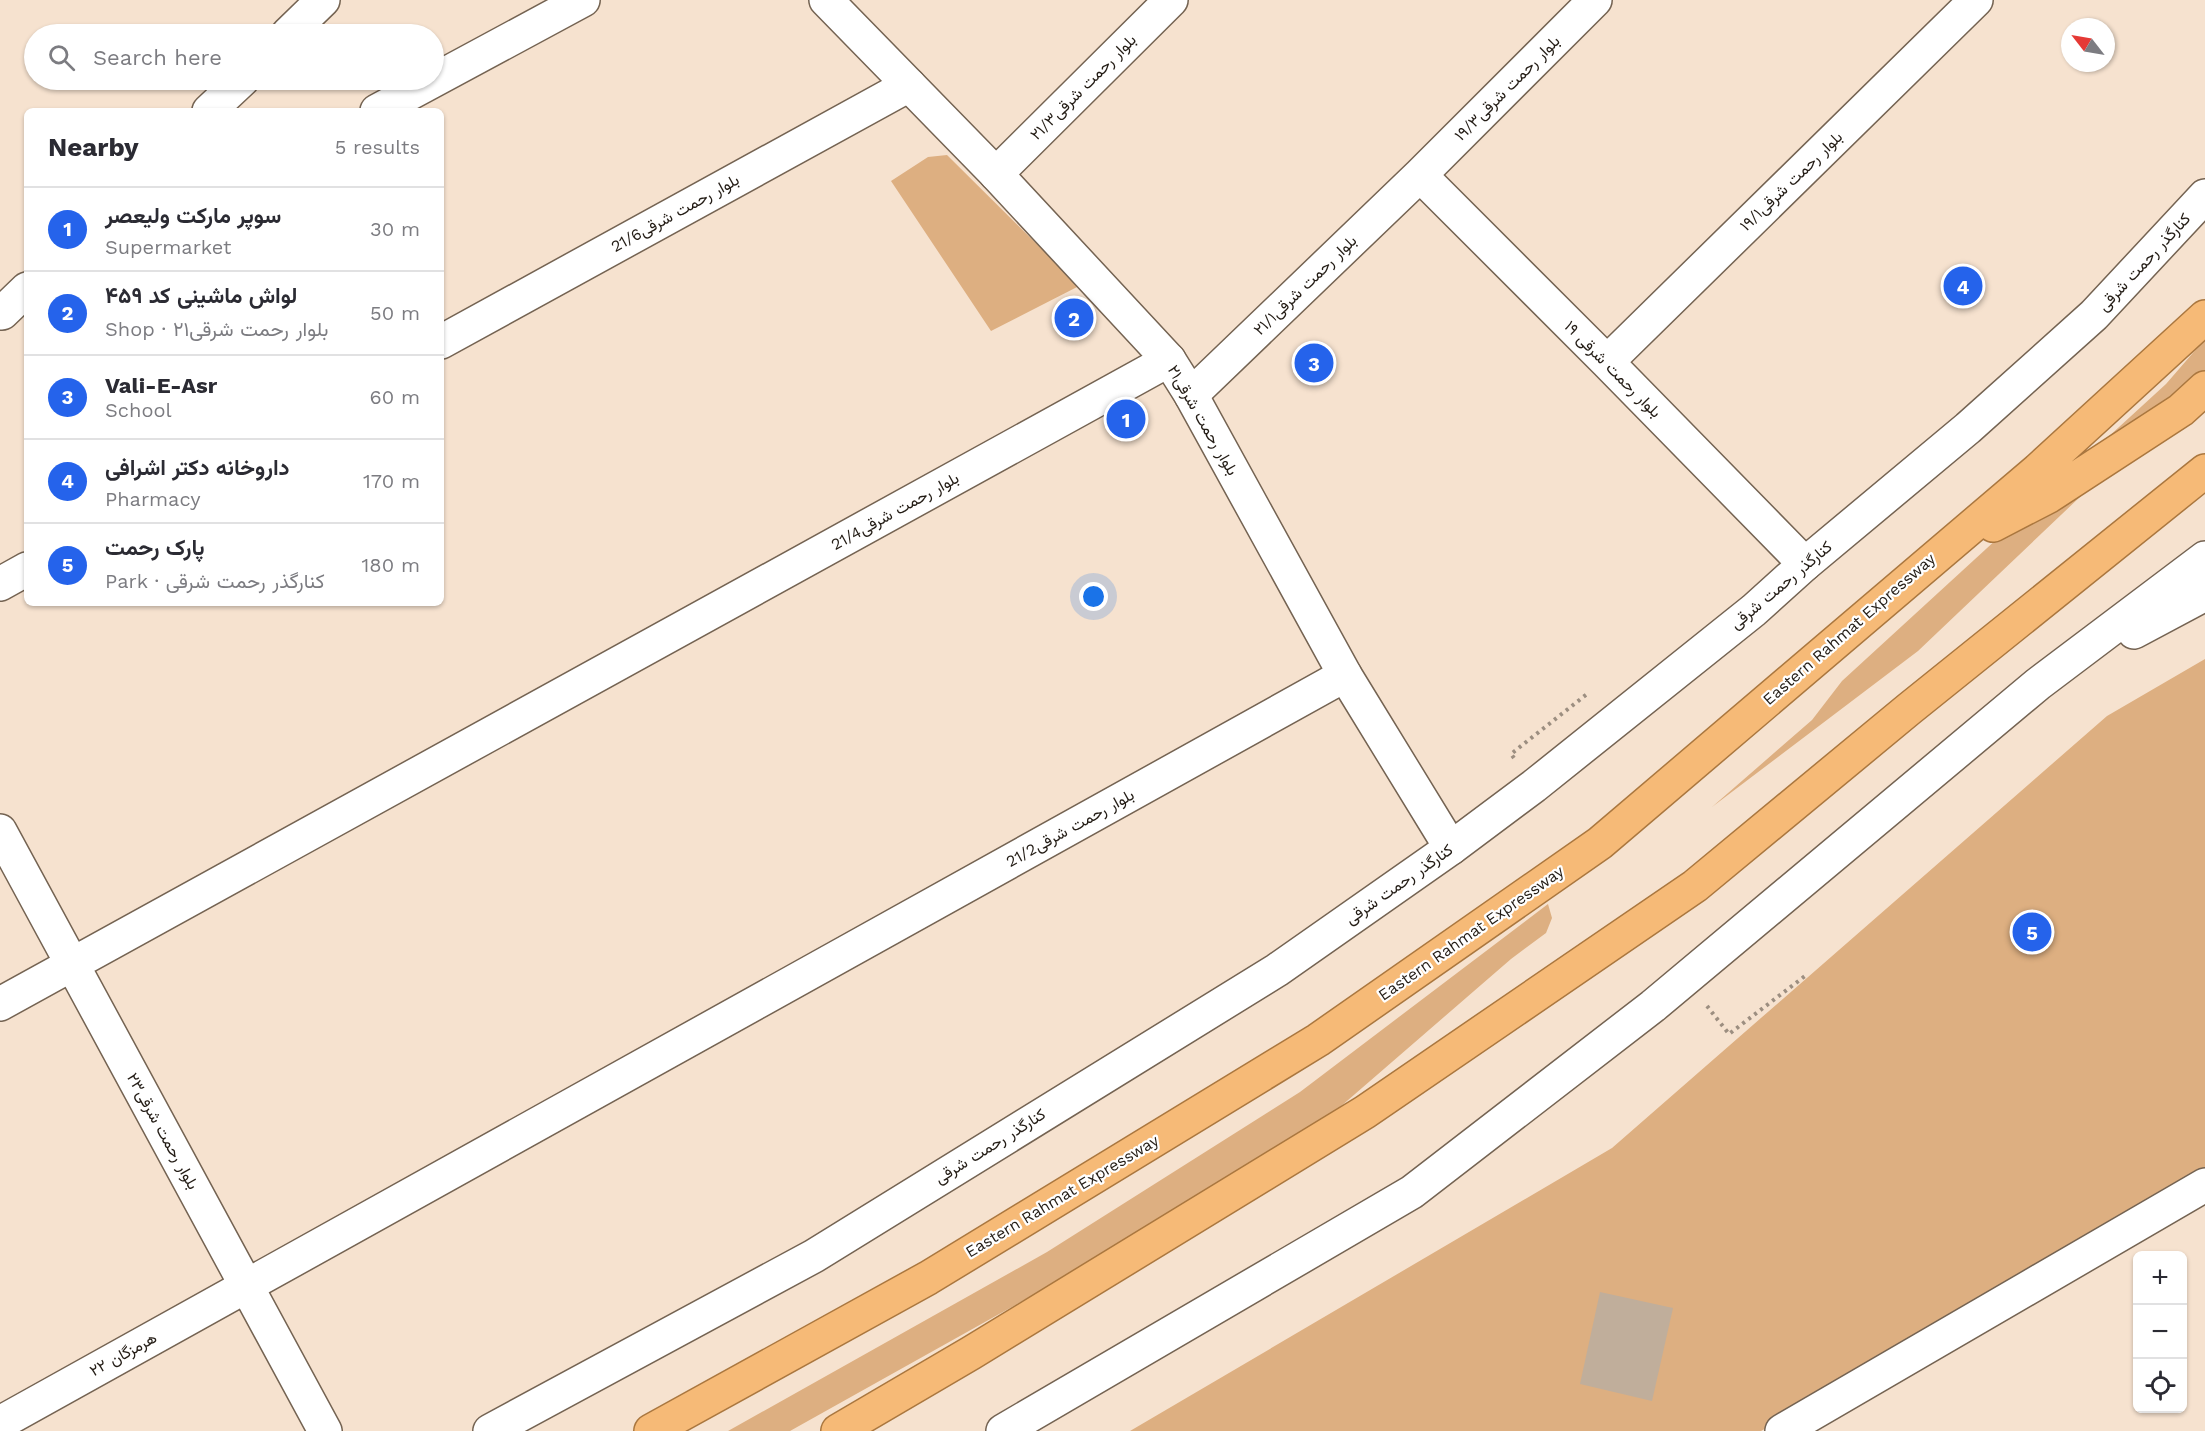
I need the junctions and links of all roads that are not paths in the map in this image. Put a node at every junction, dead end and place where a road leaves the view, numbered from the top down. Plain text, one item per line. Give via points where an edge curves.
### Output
1 (323, 0) edge
2 (583, 0) edge
3 (826, 0) edge
4 (1171, 0) edge
5 (1594, 0) edge
6 (1976, 0) edge
7 (298, 24) edge
8 (444, 75) edge
9 (909, 85) junction
10 (231, 90) edge
11 (415, 90) edge
12 (212, 108) edge
13 (382, 108) edge
14 (996, 174) junction
15 (1420, 175) junction
16 (2205, 196) edge
17 (24, 292) edge
18 (7, 310) edge
19 (2205, 317) edge
20 (444, 340) edge
21 (1169, 360) junction
22 (1607, 362) junction
23 (2205, 388) edge
24 (1191, 394) junction
25 (2205, 471) edge
26 (1940, 551) junction
27 (2205, 558) edge
28 (1804, 564) junction
29 (24, 571) edge
30 (0, 584) edge
31 (2205, 594) edge
32 (1345, 675) junction
33 (2038, 684) junction
34 (0, 831) edge
35 (1451, 848) junction
36 (72, 964) junction
37 (0, 1004) edge
38 (2205, 1185) edge
39 (246, 1285) junction
40 (0, 1423) edge
41 (860, 1423) edge
42 (326, 1431) edge
43 (490, 1431) edge
44 (651, 1431) edge
45 (838, 1431) edge
46 (1004, 1431) edge
47 (1782, 1431) edge

1 - 7 street
2 - 8 street
3 - 9 street, بلوار رحمت شرقی۲۱
4 - 14 street, بلوار رحمت شرقی۲۱/۳
5 - 15 street, بلوار رحمت شرقی۱۹/۳
6 - 22 street, بلوار رحمت شرقی۱۹/۱
9 - 14 street, بلوار رحمت شرقی۲۱
9 - 20 street, بلوار رحمت شرقی21/6
10 - 12 street
11 - 13 street
14 - 21 street, بلوار رحمت شرقی۲۱
15 - 22 street, بلوار رحمت شرقی ۱۹
15 - 24 street, بلوار رحمت شرقی۲۱/۱
16 - 28 street, کنارگذر رحمت شرقی via 2094,315 1968,428
17 - 18 street
19 - 26 highway, Eastern Rahmat Expressway via 2038,470
21 - 24 street, بلوار رحمت شرقی۲۱
21 - 36 street, بلوار رحمت شرقی21/4
22 - 28 street, بلوار رحمت شرقی ۱۹
23 - 26 highway via 2181,410 2049,496
24 - 32 street, بلوار رحمت شرقی۲۱
25 - 41 highway via 1695,886 1365,1112
26 - 44 highway, Eastern Rahmat Expressway via 1600,843 1318,1040 928,1278
27 - 33 street
28 - 35 street, کنارگذر رحمت شرقی via 1754,610
29 - 30 street
31 - 33 street
32 - 35 street, بلوار رحمت شرقی۲۱
32 - 39 street, بلوار رحمت شرقی21/2
33 - 46 street via 1653,1006 1412,1192
34 - 36 street, بلوار رحمت شرقی۲۳
35 - 43 street, کنارگذر رحمت شرقی via 1277,970 814,1256
36 - 37 street, بلوار رحمت شرقی21/4
36 - 39 street, بلوار رحمت شرقی۲۳
38 - 47 street
39 - 40 street, هرمزگان ۲۲
39 - 42 street, بلوار رحمت شرقی۲۳
41 - 45 highway

